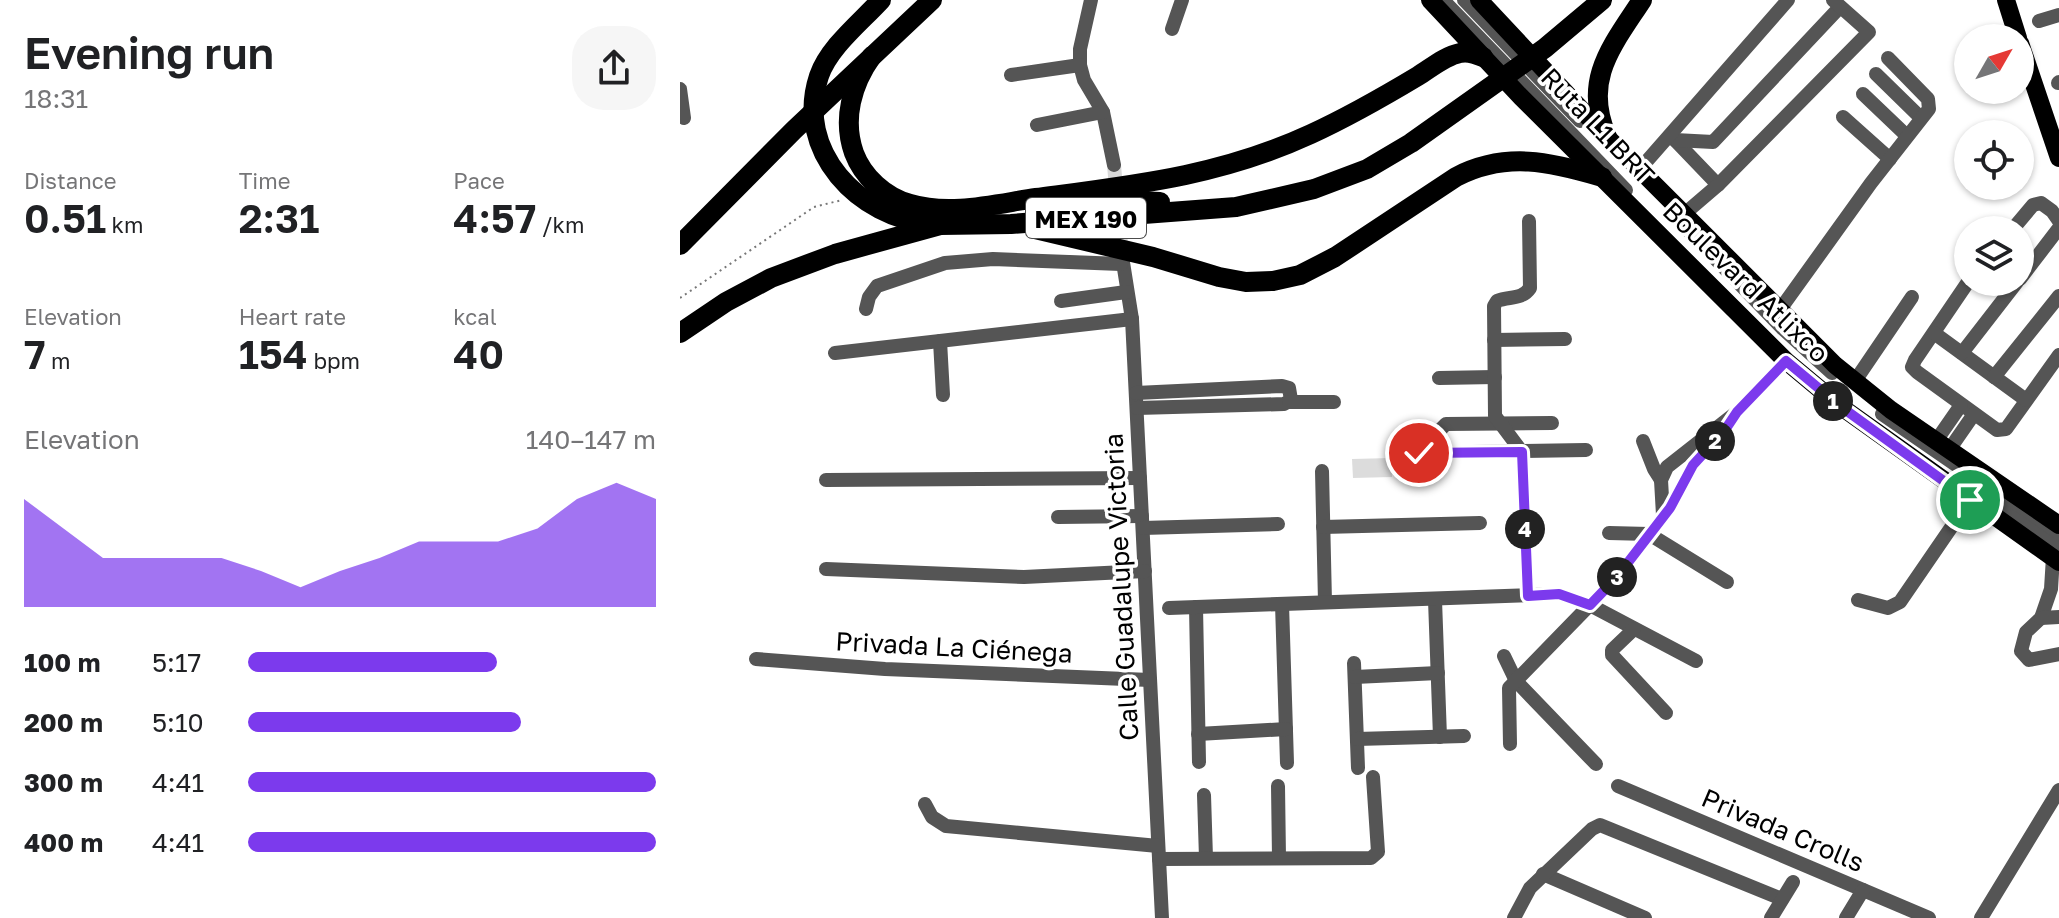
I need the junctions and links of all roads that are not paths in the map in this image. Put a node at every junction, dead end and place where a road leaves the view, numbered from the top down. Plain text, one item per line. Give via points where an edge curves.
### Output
1 (881, 0) edge
2 (916, 0) edge
3 (932, 0) edge
4 (1091, 0) edge
5 (1182, 0) edge
6 (1430, 0) edge
7 (1443, 0) edge
8 (1464, 0) edge
9 (1479, 0) edge
10 (1581, 0) edge
11 (1602, 0) edge
12 (1642, 0) edge
13 (1788, 0) edge
14 (2006, 0) edge
15 (1837, 4) edge
16 (2059, 15) edge
17 (2039, 21) dead end
18 (2014, 24) edge
19 (1172, 29) dead end
20 (898, 32) junction
21 (1553, 42) junction
22 (872, 56) junction
23 (1483, 57) junction
24 (1888, 58) dead end
25 (1080, 65) junction
26 (1876, 74) dead end
27 (1011, 75) dead end
28 (2034, 84) edge
29 (680, 89) edge
30 (1863, 94) dead end
31 (1103, 112) junction
32 (1843, 117) dead end
33 (684, 118) dead end
34 (1921, 118) junction
35 (1037, 125) dead end
36 (1907, 136) junction
37 (1607, 137) junction
38 (1673, 138) junction
39 (2058, 153) edge
40 (1890, 159) junction
41 (1114, 165) tunnel mouth
42 (1639, 170) junction
43 (1602, 177) junction
44 (1718, 185) junction
45 (1048, 197) junction
46 (1236, 207) junction
47 (1683, 215) junction
48 (2024, 216) edge
49 (1529, 221) dead end
50 (2059, 221) edge
51 (1011, 224) junction
52 (940, 225) junction
53 (2059, 228) edge
54 (680, 245) edge
55 (2034, 260) edge
56 (1126, 292) junction
57 (1959, 296) edge
58 (2007, 296) edge
59 (2059, 296) edge
60 (1912, 297) dead end
61 (1061, 301) dead end
62 (866, 309) dead end
63 (1779, 311) junction
64 (1132, 319) junction
65 (680, 333) edge
66 (1934, 333) junction
67 (1565, 339) dead end
68 (1494, 340) junction
69 (940, 341) junction
70 (835, 353) dead end
71 (1962, 353) junction
72 (2059, 355) edge
73 (1786, 361) junction
74 (1495, 377) junction
75 (1994, 377) junction
76 (1439, 378) dead end
77 (1855, 381) junction
78 (943, 395) dead end
79 (1136, 400) junction
80 (2026, 400) junction
81 (1334, 402) dead end
82 (1961, 405) junction
83 (1737, 412) junction
84 (1974, 414) junction
85 (1552, 423) dead end
86 (1500, 424) junction
87 (1643, 441) dead end
88 (1943, 445) junction
89 (1586, 450) dead end
90 (1522, 452) junction
91 (1419, 453) dead end
92 (1440, 453) junction
93 (1322, 471) dead end
94 (1140, 478) junction
95 (826, 480) dead end
96 (1661, 480) junction
97 (1970, 500) junction
98 (1663, 515) junction
99 (1058, 517) dead end
100 (1142, 522) junction
101 (1480, 523) dead end
102 (1278, 524) dead end
103 (2059, 525) edge
104 (1323, 527) junction
105 (1609, 533) dead end
106 (1649, 534) junction
107 (2059, 536) edge
108 (2057, 556) edge
109 (826, 569) dead end
110 (1145, 571) junction
111 (1727, 582) dead end
112 (1528, 596) junction
113 (1435, 600) junction
114 (1858, 600) dead end
115 (1325, 602) junction
116 (1282, 604) junction
117 (1590, 605) junction
118 (1196, 607) junction
119 (1169, 608) dead end
120 (2059, 617) edge
121 (2041, 618) junction
122 (1634, 629) junction
123 (2059, 654) edge
124 (1504, 656) dead end
125 (756, 659) dead end
126 (1696, 661) dead end
127 (1438, 673) junction
128 (1150, 680) junction
129 (1516, 681) junction
130 (1666, 713) dead end
131 (1286, 729) junction
132 (1198, 734) junction
133 (1464, 736) dead end
134 (1440, 737) junction
135 (1357, 739) junction
136 (1510, 744) dead end
137 (1199, 762) dead end
138 (1287, 763) dead end
139 (1596, 764) dead end
140 (1358, 768) dead end
141 (1373, 777) dead end
142 (1278, 786) dead end
143 (1618, 786) dead end
144 (2059, 790) edge
145 (1204, 795) dead end
146 (925, 804) dead end
147 (1159, 853) junction
148 (1206, 858) junction
149 (1279, 858) junction
150 (1543, 874) junction
151 (1793, 882) dead end
152 (1863, 890) junction
153 (1782, 899) junction
154 (1162, 918) edge
155 (1514, 918) edge
156 (1645, 918) edge
157 (1771, 918) edge
158 (1846, 918) edge
159 (1929, 918) edge
160 (1981, 918) edge

1 - 52 highway via 820,74 817,135 835,171 865,201 897,218
2 - 20 highway
3 - 20 highway
4 - 25 street
5 - 19 street
6 - 23 main road, Boulevard Atlixco
7 - 108 street, Ruta L1 BRT via 1783,348
8 - 107 street, Ruta L1 BRT via 1782,328 1908,434
9 - 37 main road, Boulevard Atlixco
10 - 21 highway
11 - 21 highway
12 - 37 highway via 1601,72 1597,101
13 - 38 street
14 - 18 main road
15 - 38 street via 1713,142
15 - 44 street via 1869,32
16 - 17 street
20 - 22 highway
21 - 46 highway, MEX 190 via 1367,169 1314,189
22 - 45 highway via 854,91 849,129 858,161 883,191 910,205 950,209
22 - 54 highway
23 - 43 main road, Boulevard Atlixco
23 - 45 highway via 1465,52 1450,56 1341,119 1256,157 1170,180
24 - 34 street via 1928,99 1929,109
25 - 27 street
25 - 31 street
26 - 34 street
28 - 39 main road
29 - 33 street
30 - 36 street
31 - 35 street
31 - 41 street
32 - 40 street
34 - 36 street
36 - 40 street
37 - 42 main road, Boulevard Atlixco
38 - 42 street
38 - 44 street
40 - 63 street
42 - 47 main road, Boulevard Atlixco
43 - 51 highway via 1536,161 1478,167 1318,266 1260,282 1219,277
43 - 73 main road, Boulevard Atlixco
44 - 47 street
45 - 46 highway
46 - 51 highway, MEX 190
47 - 63 main road, Boulevard Atlixco
48 - 50 street via 2041,203
49 - 68 street via 1530,288 1520,297 1497,301
51 - 52 highway, MEX 190
52 - 65 highway, MEX 190 via 771,278
53 - 55 street
56 - 61 street
56 - 62 street, Calle Guadalupe Victoria via 1122,260 993,259 945,263 877,286
56 - 64 street, Calle Guadalupe Victoria
57 - 66 street
58 - 71 street
59 - 75 street
60 - 77 street
63 - 77 main road, Boulevard Atlixco
64 - 69 street
64 - 79 street, Calle Guadalupe Victoria
66 - 71 street
66 - 82 street via 1912,367
67 - 68 street
68 - 74 street
69 - 70 street
69 - 78 street
71 - 75 street
72 - 80 street
73 - 83 street
73 - 97 main road, Boulevard Atlixco
74 - 76 street
74 - 86 street via 1495,416
75 - 80 street
77 - 88 main road, Boulevard Atlixco
79 - 81 street via 1282,386 1292,394 1289,402
79 - 94 street, Calle Guadalupe Victoria
80 - 84 street via 2001,431
82 - 84 street
82 - 88 street
83 - 96 street via 1672,462
83 - 98 street via 1693,465
84 - 88 street
85 - 86 street
86 - 90 street
86 - 92 street via 1442,426
87 - 96 street
88 - 103 main road, Boulevard Atlixco
89 - 90 street
90 - 92 street
90 - 112 street
91 - 92 street
93 - 104 street
94 - 95 street
94 - 100 street, Calle Guadalupe Victoria
96 - 98 street
97 - 108 main road, Boulevard Atlixco
97 - 114 street via 1900,602 1888,608
98 - 106 street
99 - 100 street
100 - 102 street
100 - 110 street, Calle Guadalupe Victoria
101 - 104 street
104 - 115 street
105 - 106 street
106 - 111 street
106 - 117 street
108 - 121 street
109 - 110 street via 1024,577
110 - 128 street, Calle Guadalupe Victoria
112 - 113 street
112 - 117 street via 1559,594
113 - 115 street
113 - 127 street
115 - 116 street
116 - 118 street
116 - 131 street
117 - 122 street
117 - 129 street
118 - 119 street
118 - 132 street
120 - 121 street
121 - 123 street via 2026,632 2021,651 2029,660
122 - 126 street
122 - 130 street via 1612,655
124 - 129 street
125 - 128 street, Privada La Ciénega
127 - 134 street
127 - 135 street via 1354,670
128 - 147 street, Calle Guadalupe Victoria
129 - 136 street via 1509,688
129 - 139 street
131 - 132 street
131 - 138 street
132 - 137 street
133 - 134 street
134 - 135 street
135 - 140 street
141 - 149 street via 1376,856
142 - 149 street
143 - 152 street, Privada Crolls
144 - 160 street
145 - 148 street
146 - 147 street via 946,826
147 - 148 street
147 - 154 street, Calle Guadalupe Victoria
148 - 149 street
150 - 153 street via 1600,825
150 - 155 street
150 - 156 street
151 - 153 street
152 - 158 street
152 - 159 street, Privada Crolls
153 - 157 street

